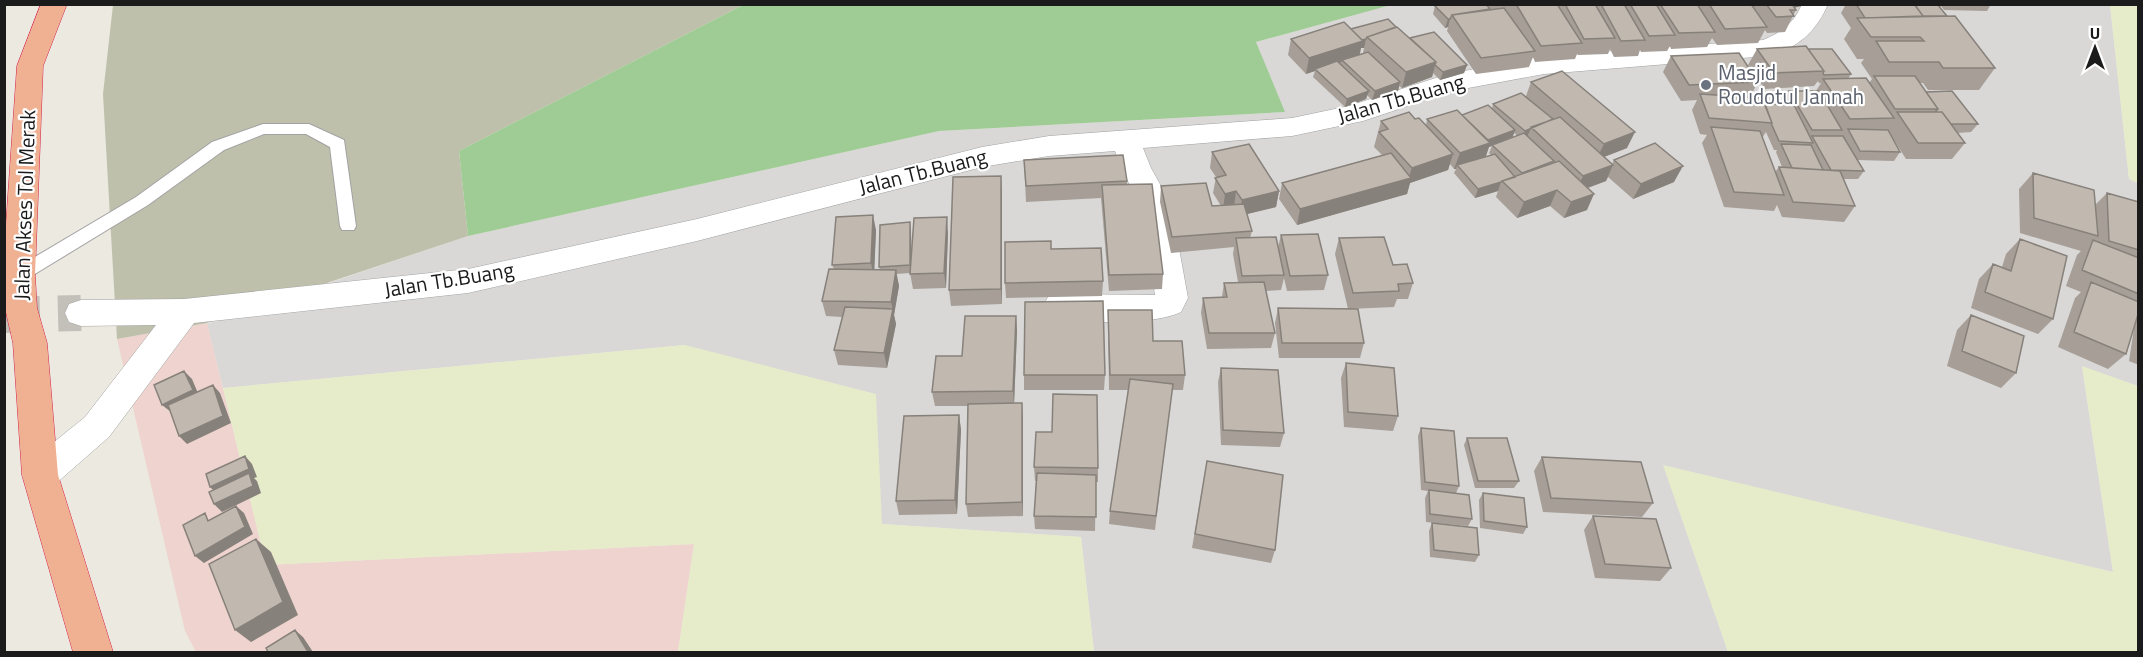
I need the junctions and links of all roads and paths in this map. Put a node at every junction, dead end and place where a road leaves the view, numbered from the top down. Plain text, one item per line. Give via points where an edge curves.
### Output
1 (54, 4) edge
2 (1815, 4) edge
3 (1126, 141) junction
4 (348, 226) dead end
5 (19, 275) junction
6 (1043, 306) edge
7 (184, 312) junction
8 (81, 313) tunnel mouth
9 (40, 475) junction
10 (93, 652) edge

1 - 5 highway, Jalan Akses Tol Merak via 30,66
2 - 3 street, Jalan Tb.Buang via 1809,21 1798,32 1767,48 1544,65 1448,83 1353,114 1292,127
3 - 6 street via 1156,204 1170,303 1149,307
3 - 7 street, Jalan Tb.Buang via 1049,146 982,157 697,230 468,281
4 - 5 lane via 338,144 309,129 262,129 218,146 142,201
5 - 9 highway, Jalan Akses Tol Merak via 21,308 30,343
7 - 8 street, Jalan Tb.Buang
7 - 9 street via 96,427
9 - 10 highway, Jalan Akses Tol Merak

